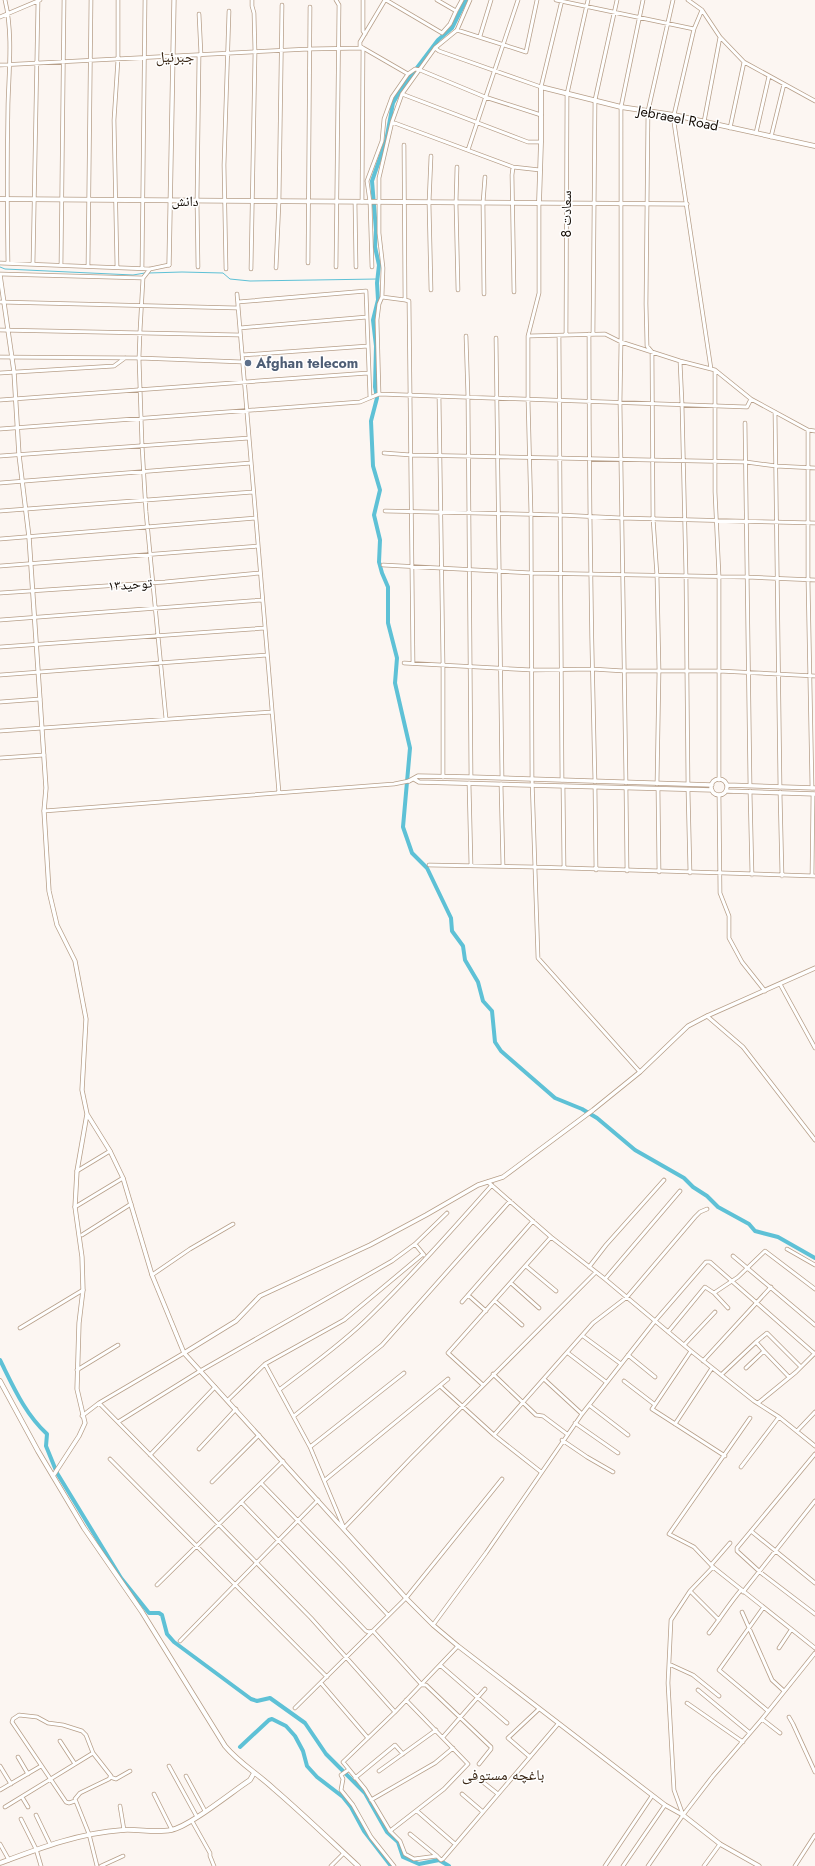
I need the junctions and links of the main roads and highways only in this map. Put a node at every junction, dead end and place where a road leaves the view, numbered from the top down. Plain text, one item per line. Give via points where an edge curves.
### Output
1 (815, 146) edge
2 (0, 199) edge
3 (539, 203) joint
4 (0, 1381) edge
5 (254, 1773) junction
6 (0, 1863) edge
7 (358, 1866) edge

1 - 3 main road, Jebraeel Road via 674,115 621,107 541,87
2 - 3 main road, دانش
4 - 5 main road via 84,1528 142,1612 225,1746
5 - 6 main road via 250,1780 197,1817 172,1830 124,1830 89,1834 50,1844
5 - 7 main road

